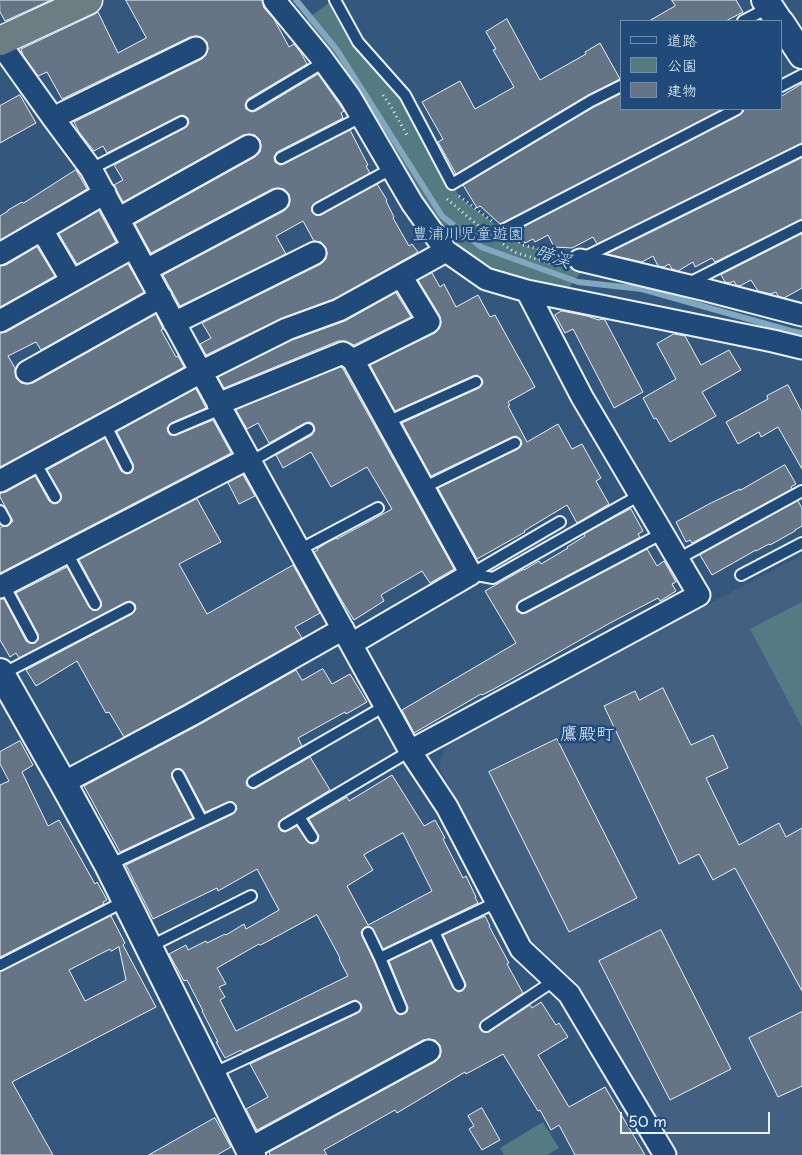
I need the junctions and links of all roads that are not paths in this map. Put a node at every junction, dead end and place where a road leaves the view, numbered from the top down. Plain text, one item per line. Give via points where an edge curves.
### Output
1 (88, 0) edge
2 (274, 0) edge
3 (335, 0) edge
4 (774, 13) edge
5 (747, 20) edge
6 (782, 26) edge
7 (0, 40) edge
8 (196, 48) dead end
9 (802, 58) edge
10 (324, 62) junction
11 (782, 85) edge
12 (620, 86) edge
13 (252, 105) dead end
14 (735, 110) edge
15 (361, 117) junction
16 (53, 118) junction
17 (182, 122) dead end
18 (249, 146) dead end
19 (802, 150) edge
20 (281, 158) dead end
21 (91, 169) junction
22 (391, 169) junction
23 (105, 194) junction
24 (278, 200) dead end
25 (318, 209) dead end
26 (118, 219) junction
27 (802, 226) edge
28 (42, 230) junction
29 (504, 230) dead end
30 (134, 247) junction
31 (446, 250) junction
32 (315, 253) dead end
33 (0, 254) edge
34 (580, 260) joint
35 (146, 270) junction
36 (401, 276) junction
37 (72, 281) junction
38 (686, 285) junction
39 (527, 291) junction
40 (161, 298) junction
41 (796, 309) edge
42 (0, 321) edge
43 (174, 323) junction
44 (802, 348) edge
45 (353, 360) junction
46 (27, 372) dead end
47 (201, 372) junction
48 (476, 382) dead end
49 (220, 406) junction
50 (387, 422) junction
51 (105, 424) junction
52 (174, 429) dead end
53 (308, 429) dead end
54 (515, 444) dead end
55 (250, 460) junction
56 (35, 462) junction
57 (127, 467) dead end
58 (0, 481) edge
59 (423, 488) junction
60 (802, 491) edge
61 (640, 495) junction
62 (55, 497) dead end
63 (378, 508) dead end
64 (560, 522) dead end
65 (663, 533) junction
66 (802, 543) edge
67 (299, 550) junction
68 (67, 553) junction
69 (678, 559) junction
70 (471, 574) junction
71 (741, 575) dead end
72 (2, 586) edge
73 (95, 604) dead end
74 (523, 607) dead end
75 (129, 608) dead end
76 (347, 636) junction
77 (32, 637) dead end
78 (1, 674) edge
79 (385, 706) junction
80 (410, 751) junction
81 (178, 775) dead end
82 (253, 782) dead end
83 (63, 783) junction
84 (230, 808) dead end
85 (299, 816) junction
86 (202, 822) junction
87 (285, 825) dead end
88 (312, 837) dead end
89 (108, 865) junction
90 (252, 896) dead end
91 (125, 901) junction
92 (497, 902) junction
93 (434, 932) junction
94 (368, 933) dead end
95 (148, 948) junction
96 (380, 958) junction
97 (0, 965) edge
98 (555, 980) junction
99 (459, 985) dead end
100 (355, 1007) dead end
101 (401, 1008) dead end
102 (486, 1026) dead end
103 (429, 1051) dead end
104 (212, 1074) junction
105 (251, 1152) edge
106 (665, 1155) edge

1 - 7 highway
2 - 10 street
3 - 12 lane via 358,42 405,96 452,184
4 - 5 lane
6 - 9 street
7 - 16 street
8 - 16 street
9 - 11 lane
10 - 13 lane
10 - 15 street
14 - 29 lane
15 - 20 lane
15 - 22 street
16 - 21 street
17 - 21 lane
18 - 26 street
19 - 34 lane
21 - 23 street
22 - 25 lane
22 - 31 street
23 - 26 street
23 - 28 street
24 - 35 street
26 - 30 street
27 - 38 lane
28 - 33 street
28 - 37 street
30 - 35 street
30 - 37 street
31 - 36 street
31 - 39 street via 486,279
32 - 43 street
34 - 38 street
35 - 40 street
36 - 45 street via 429,322
36 - 47 street via 340,310 287,329
37 - 42 street
38 - 41 street
39 - 44 street
39 - 61 street via 582,396
40 - 43 street
40 - 46 street
43 - 47 street
45 - 49 street via 343,353
45 - 50 street
47 - 49 street
47 - 51 street
48 - 50 lane
49 - 52 lane
49 - 55 street
50 - 59 street
51 - 56 street
51 - 57 lane
53 - 55 lane
54 - 59 lane
55 - 67 street
55 - 68 street
56 - 58 street
56 - 62 lane
59 - 70 street
60 - 69 lane
61 - 65 street
61 - 70 lane via 493,578
63 - 67 lane
64 - 70 lane
65 - 69 street
65 - 74 lane
66 - 71 lane
67 - 76 street
68 - 72 street
68 - 73 lane
69 - 80 street via 699,595
70 - 76 street
72 - 77 lane
75 - 78 lane
76 - 79 street
76 - 83 street
78 - 83 street
79 - 80 street
79 - 82 lane
80 - 85 lane
80 - 92 street via 447,807
81 - 86 lane
83 - 89 street
84 - 86 lane
85 - 87 lane
85 - 88 lane
86 - 89 lane
89 - 91 street
90 - 95 lane
91 - 95 street
91 - 97 lane
92 - 93 lane
92 - 98 street via 522,949
93 - 96 lane
93 - 99 lane
94 - 96 lane
95 - 104 street
96 - 101 lane
98 - 102 lane
98 - 106 street via 569,994
100 - 104 lane
103 - 105 street
104 - 105 street

